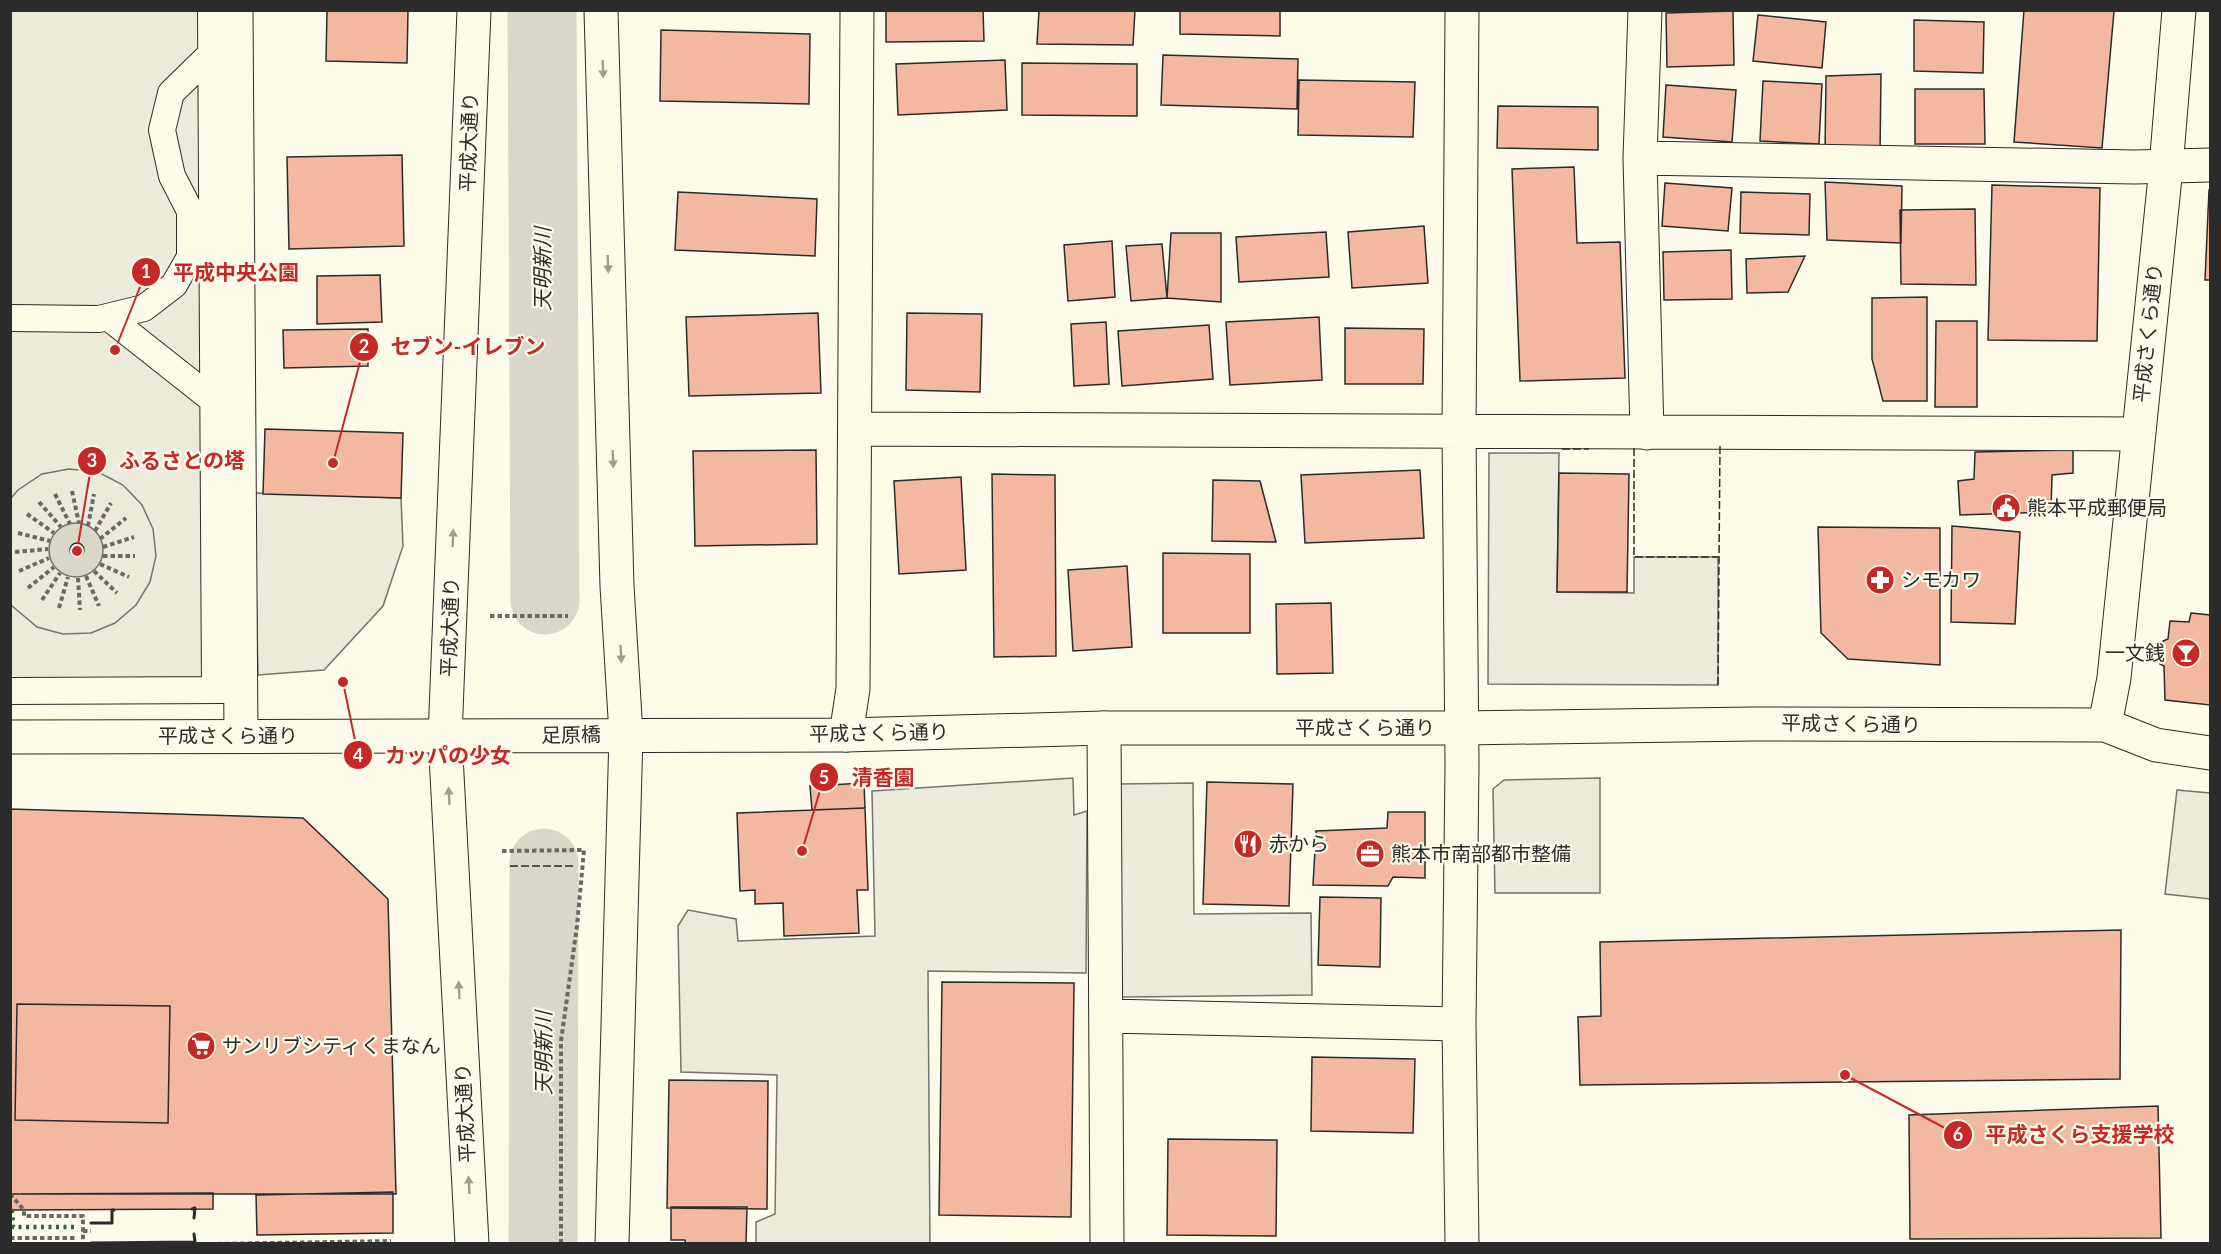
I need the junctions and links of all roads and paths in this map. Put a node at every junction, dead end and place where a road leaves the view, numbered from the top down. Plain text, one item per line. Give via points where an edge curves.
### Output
1 (211, 10) edge
2 (236, 10) edge
3 (474, 10) edge
4 (601, 10) edge
5 (857, 10) edge
6 (1461, 10) edge
7 (1645, 10) edge
8 (2179, 10) edge
9 (212, 53) junction
10 (1640, 158) junction
11 (2211, 165) edge
12 (2166, 167) junction
13 (108, 317) junction
14 (10, 318) edge
15 (213, 400) junction
16 (856, 429) junction
17 (1459, 431) junction
18 (1647, 433) junction
19 (2138, 434) junction
20 (72, 491) dead end
21 (55, 494) dead end
22 (94, 494) dead end
23 (39, 502) dead end
24 (111, 503) dead end
25 (27, 514) dead end
26 (126, 518) dead end
27 (79, 523) dead end
28 (70, 524) dead end
29 (88, 526) dead end
30 (61, 527) dead end
31 (95, 531) dead end
32 (18, 533) dead end
33 (54, 533) dead end
34 (134, 537) dead end
35 (100, 539) dead end
36 (50, 541) dead end
37 (103, 547) dead end
38 (48, 549) dead end
39 (15, 552) dead end
40 (103, 556) dead end
41 (135, 556) dead end
42 (49, 558) dead end
43 (100, 564) dead end
44 (54, 567) dead end
45 (18, 571) dead end
46 (94, 571) dead end
47 (60, 573) dead end
48 (86, 576) dead end
49 (68, 577) dead end
50 (129, 577) dead end
51 (78, 578) dead end
52 (28, 588) dead end
53 (117, 593) dead end
54 (42, 600) dead end
55 (99, 606) dead end
56 (59, 608) dead end
57 (80, 610) dead end
58 (490, 616) dead end
59 (568, 616) dead end
60 (10, 691) edge
61 (2105, 726) junction
62 (1104, 728) junction
63 (1462, 728) junction
64 (626, 734) junction
65 (846, 735) junction
66 (10, 736) edge
67 (241, 736) junction
68 (446, 737) junction
69 (2211, 753) edge
70 (502, 851) dead end
71 (1108, 1016) junction
72 (1459, 1023) junction
73 (10, 1194) edge
74 (83, 1231) junction
75 (91, 1231) dead end
76 (10, 1238) edge
77 (75, 1238) dead end
78 (390, 1241) dead end
79 (83, 1244) edge
80 (210, 1244) edge
81 (472, 1244) edge
82 (561, 1244) edge
83 (612, 1244) edge
84 (1107, 1244) edge
85 (1462, 1244) edge

1 - 9 street
2 - 67 street
68 -> 3 street, 平成大通り
4 -> 64 street via 617,586
5 - 16 street
6 - 17 street
7 - 10 street
8 - 12 street, 平成さくら通り
9 - 13 street via 171,93 162,130 172,176 190,211 190,257 174,285 144,308
9 - 15 street
10 - 12 street
10 - 18 street
11 - 12 street
12 - 19 street, 平成さくら通り
13 - 14 street
13 - 15 street
15 - 60 street via 219,690
16 - 17 street
16 - 65 street via 853,689
17 - 18 street
17 - 63 street
18 - 19 street
19 - 61 street, 平成さくら通り via 2114,678
20 - 27 path
21 - 28 path
22 - 29 path
23 - 30 path
24 - 31 path
25 - 33 path
26 - 35 path
32 - 36 path
34 - 37 path
38 - 39 path
40 - 41 path
42 - 45 path
43 - 50 path
44 - 52 path
46 - 53 path
47 - 54 path
48 - 55 path
49 - 56 path
51 - 57 path
58 - 59 path
61 - 63 street, 平成さくら通り via 1753,723
61 - 69 street, 平成さくら通り via 2156,745
62 - 63 street, 平成さくら通り
62 - 65 street, 平成さくら通り
62 - 71 street
63 - 72 street
64 - 65 street, 平成さくら通り
64 - 68 street, 足原橋
64 - 83 street
66 - 67 street, 平成さくら通り
67 - 68 street, 平成さくら通り
81 -> 68 street, 平成大通り
70 - 82 path via 584,850 561,1041
71 - 72 street
71 - 84 street
72 - 85 street
73 - 74 path via 24,1210 24,1216 83,1216
74 - 75 path
74 - 79 path
76 - 77 path
78 - 80 path

